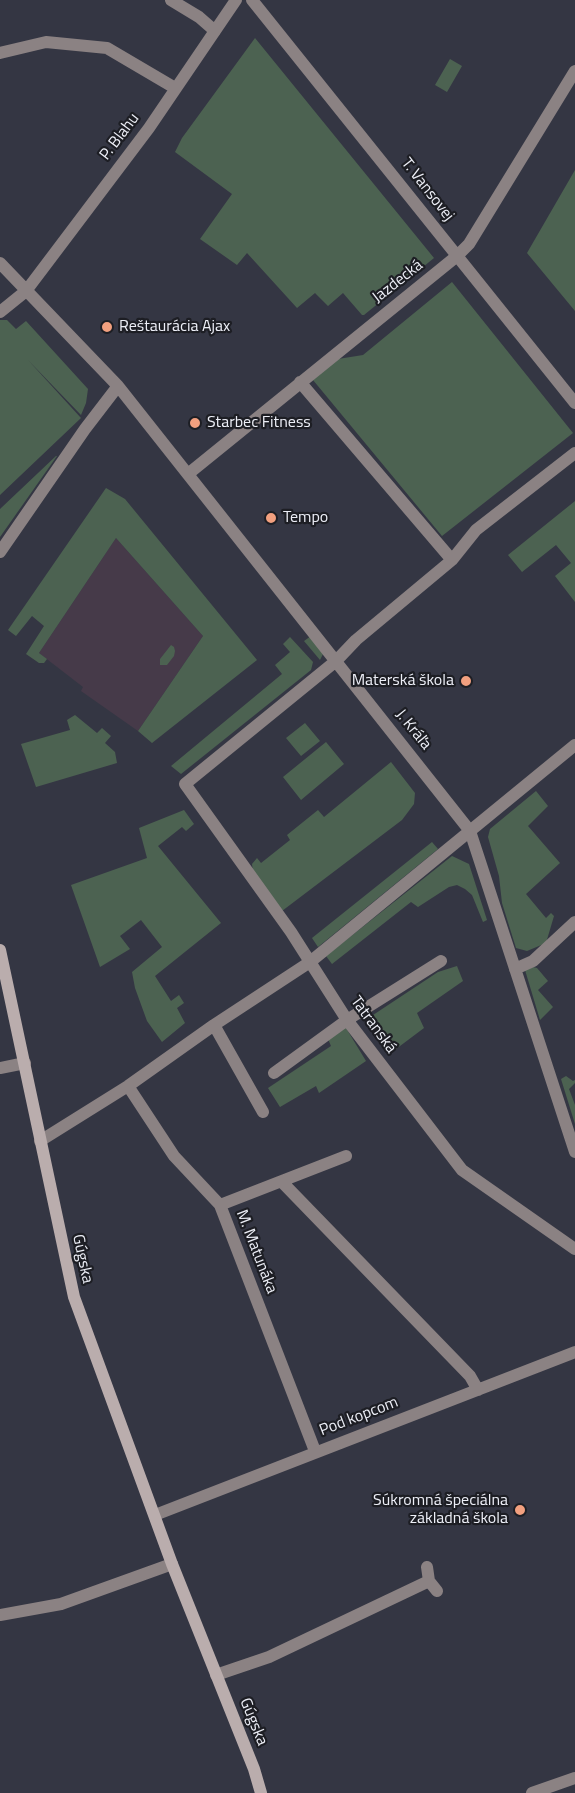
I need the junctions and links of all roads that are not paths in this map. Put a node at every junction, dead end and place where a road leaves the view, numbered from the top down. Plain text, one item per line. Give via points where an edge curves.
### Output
1 (171, 0) edge
2 (236, 0) edge
3 (252, 0) edge
4 (215, 31) junction
5 (0, 52) edge
6 (575, 70) edge
7 (175, 88) junction
8 (458, 256) junction
9 (0, 263) edge
10 (26, 291) junction
11 (0, 312) edge
12 (300, 382) junction
13 (118, 386) junction
14 (575, 403) edge
15 (575, 453) edge
16 (188, 474) junction
17 (0, 552) edge
18 (452, 560) junction
19 (336, 661) junction
20 (575, 745) edge
21 (470, 831) junction
22 (575, 922) edge
23 (0, 950) edge
24 (441, 961) dead end
25 (310, 962) junction
26 (514, 969) junction
27 (347, 1020) junction
28 (214, 1025) junction
29 (25, 1063) junction
30 (0, 1068) edge
31 (274, 1073) dead end
32 (128, 1086) junction
33 (263, 1112) dead end
34 (40, 1142) junction
35 (575, 1152) edge
36 (346, 1156) dead end
37 (282, 1182) junction
38 (220, 1205) junction
39 (574, 1248) edge
40 (575, 1352) edge
41 (478, 1390) junction
42 (315, 1451) junction
43 (154, 1515) junction
44 (172, 1564) junction
45 (427, 1567) dead end
46 (429, 1581) junction
47 (437, 1591) dead end
48 (0, 1615) edge
49 (216, 1675) junction
50 (575, 1778) edge
51 (261, 1793) edge
52 (532, 1793) edge

1 - 4 street
2 - 4 street, P. Blahu
3 - 8 street, T. Vansovej
4 - 7 street, P. Blahu
5 - 7 street via 46,42 108,48
6 - 8 street, Jazdecká
7 - 10 street, P. Blahu
8 - 12 street, Jazdecká
8 - 14 street, T. Vansovej
9 - 10 street, J. Kráľa
10 - 11 street, P. Blahu
10 - 13 street, J. Kráľa
12 - 16 street, Jazdecká
12 - 18 street
13 - 16 street, J. Kráľa
13 - 17 street
15 - 18 street via 476,530
16 - 19 street, J. Kráľa
18 - 19 street
19 - 21 street, J. Kráľa
19 - 25 street, Tatranská via 185,784
20 - 21 street
21 - 25 street
21 - 26 street, J. Kráľa
22 - 26 street via 533,961
23 - 29 main road, Gúgska
24 - 27 street
25 - 27 street, Tatranská
25 - 28 street
26 - 35 street, J. Kráľa
27 - 31 street
27 - 39 street, Tatranská via 462,1170
28 - 32 street
28 - 33 street
29 - 30 street
29 - 34 main road, Gúgska
32 - 34 street
32 - 38 street, M. Matunáka via 174,1156
34 - 43 main road, Gúgska via 74,1297
36 - 37 street
37 - 38 street
37 - 41 street via 470,1376
38 - 42 street, M. Matunáka
40 - 41 street, Pod kopcom
41 - 42 street, Pod kopcom
42 - 43 street, Pod kopcom
43 - 44 main road, Gúgska
44 - 48 street via 61,1604
44 - 49 main road, Gúgska
45 - 46 street
46 - 47 street
46 - 49 street via 269,1657
49 - 51 main road, Gúgska
50 - 52 street

